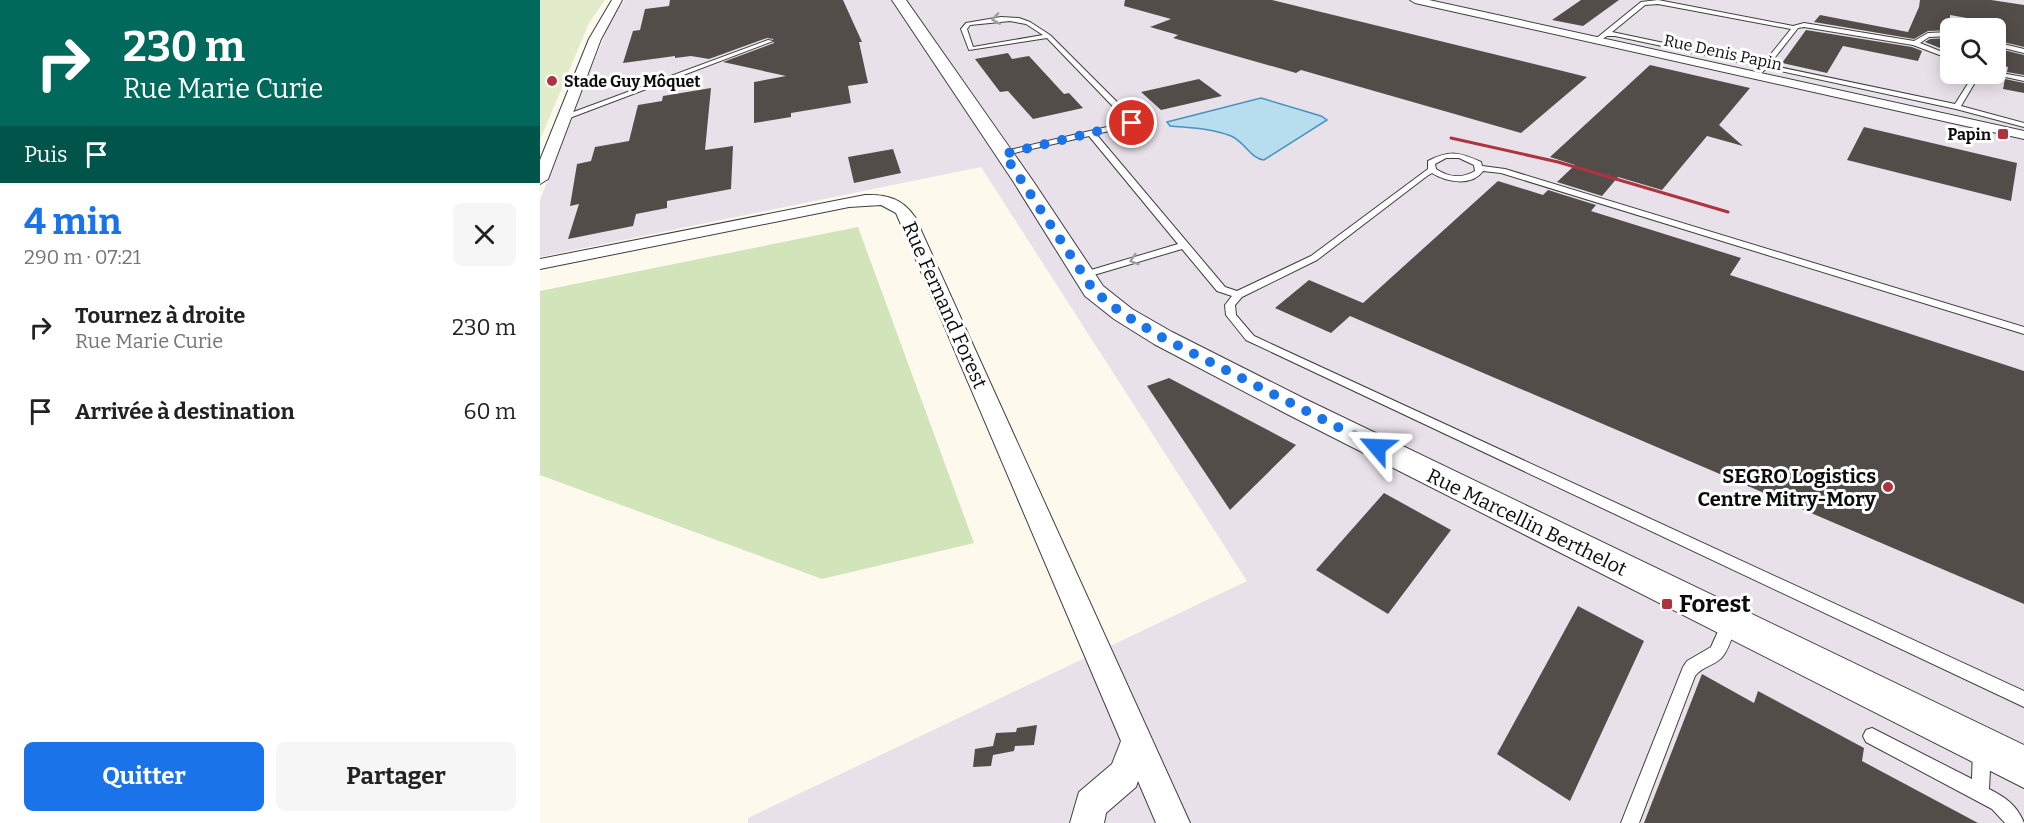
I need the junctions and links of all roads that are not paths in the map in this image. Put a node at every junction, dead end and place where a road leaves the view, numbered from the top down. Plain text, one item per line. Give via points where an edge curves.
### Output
1 (617, 0) edge
2 (899, 0) edge
3 (1415, 0) edge
4 (1659, 1) edge
5 (1795, 28) junction
6 (1608, 33) junction
7 (1940, 34) edge
8 (1048, 36) junction
9 (770, 41) dead end
10 (1596, 41) junction
11 (1914, 43) junction
12 (2006, 47) edge
13 (2024, 51) edge
14 (1940, 53) edge
15 (1765, 65) junction
16 (1756, 76) junction
17 (2006, 76) edge
18 (2024, 80) edge
19 (1971, 84) edge
20 (1957, 107) junction
21 (564, 117) junction
22 (2024, 125) edge
23 (1091, 133) junction
24 (2024, 135) edge
25 (1004, 154) junction
26 (1480, 168) junction
27 (1432, 170) junction
28 (540, 179) edge
29 (1184, 245) junction
30 (540, 264) edge
31 (1084, 275) junction
32 (1238, 295) junction
33 (2024, 331) edge
34 (1729, 621) junction
35 (2024, 699) edge
36 (1872, 736) dead end
37 (1137, 741) junction
38 (1982, 746) junction
39 (2024, 767) edge
40 (1980, 793) junction
41 (1087, 823) edge
42 (1173, 823) edge
43 (1630, 823) edge
44 (2015, 823) edge

1 - 21 street via 596,39
2 - 25 street, Rue Marcellin Berthelot
3 - 10 street, Rue Denis Papin
4 - 5 lane
4 - 6 lane via 1643,3
5 - 11 lane via 1812,25
5 - 15 lane
6 - 10 lane
6 - 15 lane
7 - 11 lane via 1928,35
8 -> 8 lane via 1034,24 1006,17 968,24 964,29 971,49
8 - 23 lane via 1132,123
9 - 21 lane
10 - 16 street, Rue Denis Papin
11 - 14 lane
12 - 13 lane
15 - 16 lane
15 - 20 lane
16 - 24 street, Rue Denis Papin
17 - 18 lane
19 - 20 lane
20 - 22 lane
21 - 28 street
23 - 25 lane
23 - 29 lane
25 - 31 street, Rue Marcellin Berthelot
26 - 27 lane via 1476,175 1464,178 1449,178
26 - 27 lane via 1474,161 1452,156 1433,160
26 - 33 lane via 1502,171
27 - 32 lane via 1314,258
29 -> 31 lane
29 - 32 lane via 1221,289
30 - 37 street, Rue Fernand Forest via 849,202 878,200 898,206 907,217
31 - 34 street, Rue Marcellin Berthelot via 1094,291 1163,338
32 - 35 lane via 1230,305 1231,315 1250,338
34 - 38 street, Rue Marcellin Berthelot
34 - 43 lane via 1717,652 1689,672
36 - 40 lane
37 - 41 street via 1124,775 1091,804
37 - 42 street, Rue Fernand Forest
38 - 39 street, Rue Marcellin Berthelot
38 - 40 lane
40 - 44 lane via 2010,813

